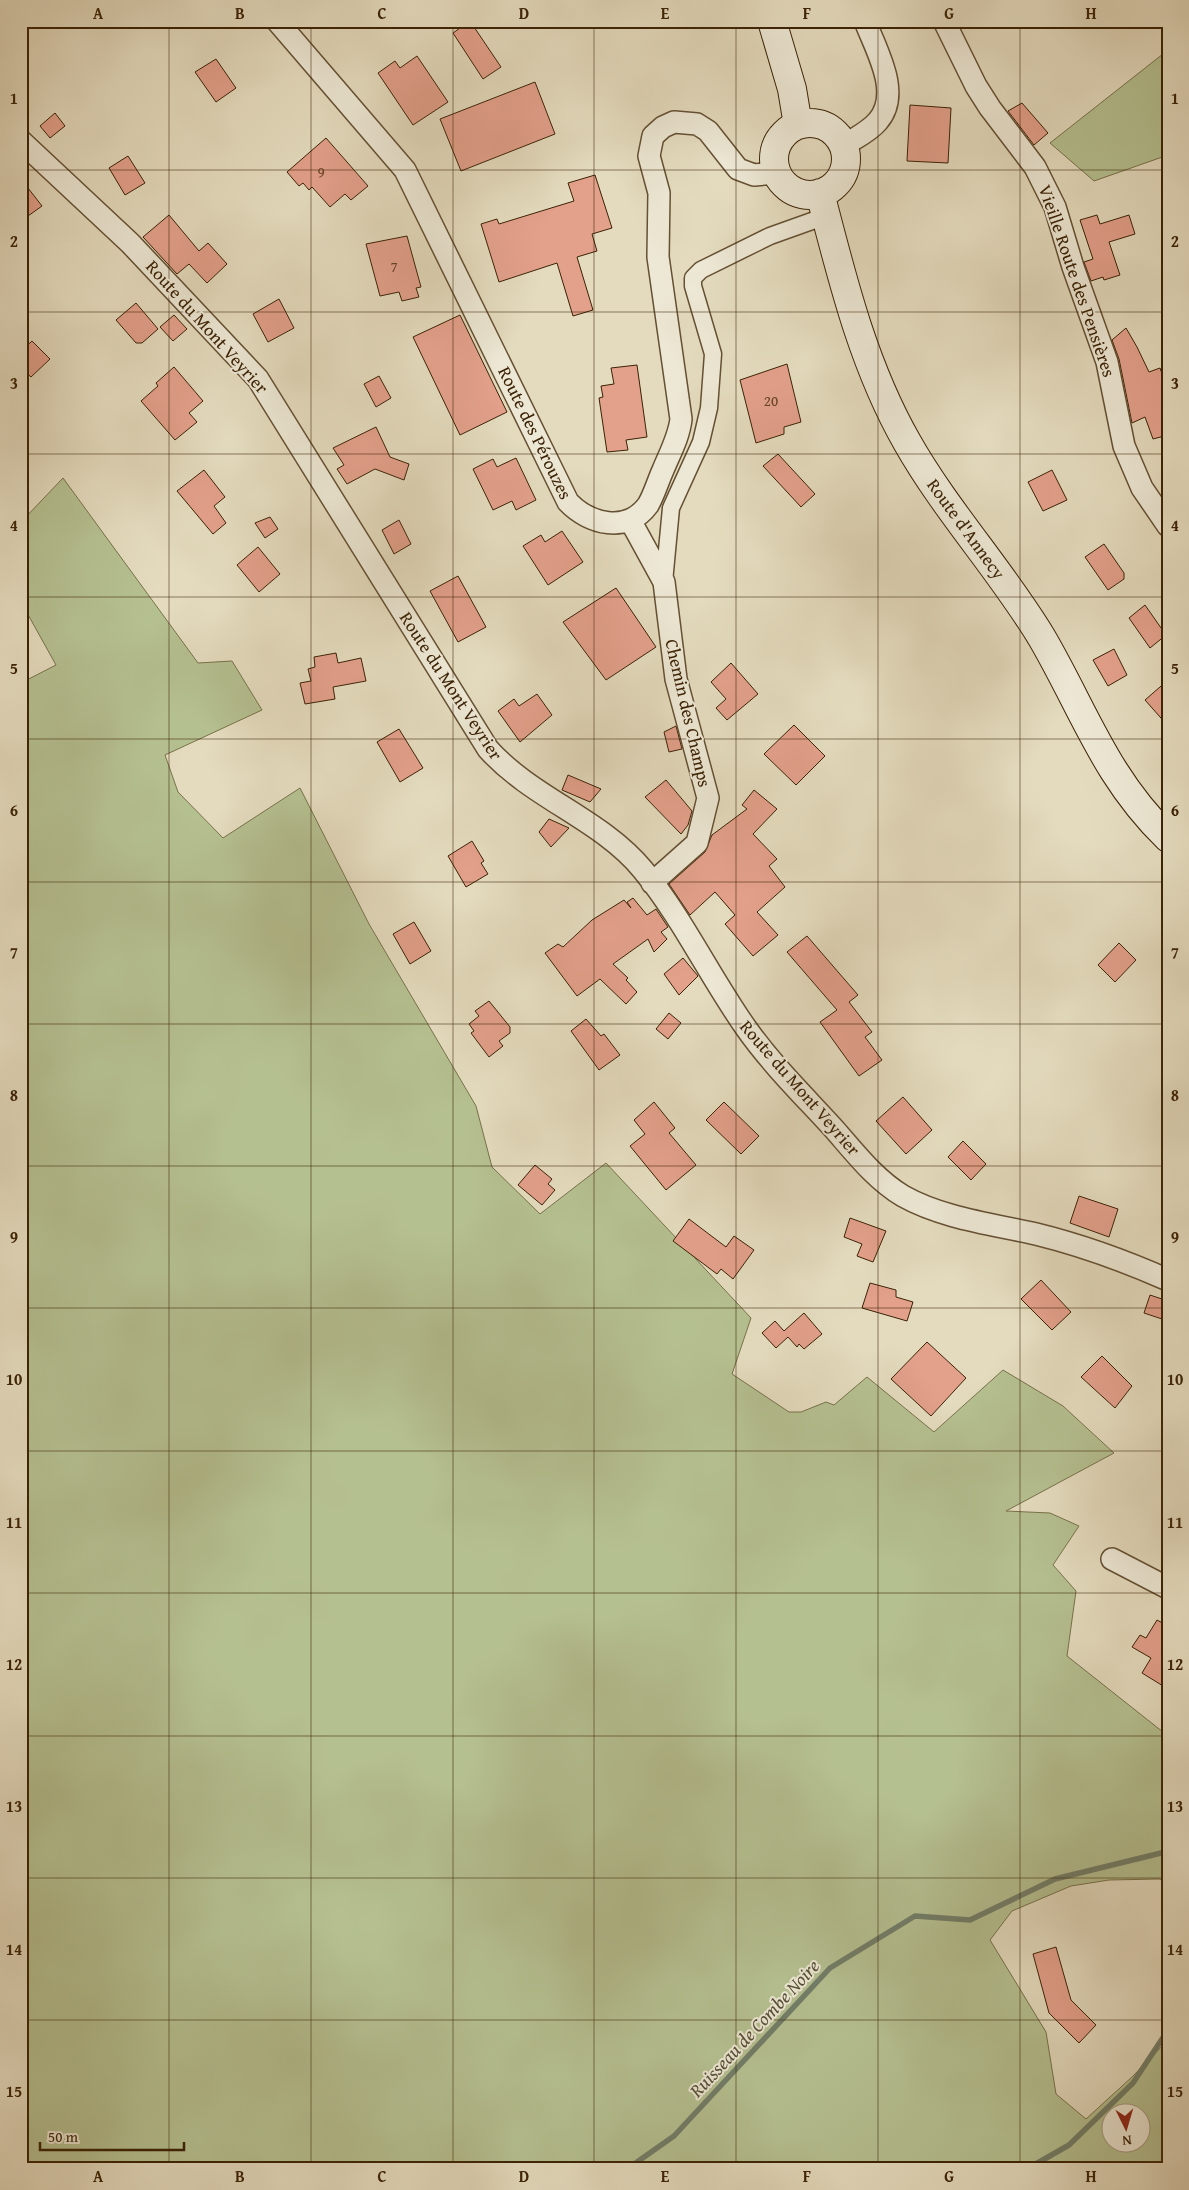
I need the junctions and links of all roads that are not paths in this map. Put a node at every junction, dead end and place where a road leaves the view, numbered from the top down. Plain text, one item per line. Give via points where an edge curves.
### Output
1 (277, 21) edge
2 (772, 21) edge
3 (865, 21) edge
4 (944, 21) edge
5 (798, 125) junction
6 (21, 141) edge
7 (843, 146) junction
8 (776, 172) junction
9 (823, 204) junction
10 (630, 520) junction
11 (1168, 526) edge
12 (664, 582) junction
13 (1168, 838) edge
14 (652, 883) junction
15 (1168, 1280) edge
16 (1112, 1559) dead end
17 (1168, 1588) edge

1 - 10 street, Route des Pérouzes via 405,170 568,502 591,519 607,523
2 - 5 main road via 792,89
3 - 7 street via 884,70 889,96 878,122
4 - 11 street, Vieille Route des Pensières via 976,86 1035,167 1055,207 1108,362 1124,446 1142,488
5 - 7 main road via 824,126 836,135
5 - 8 main road via 784,134 777,144
6 - 14 street, Route du Mont Veyrier via 130,242 258,379 488,749 518,779 614,842 644,870
7 - 9 main road via 845,163 842,174
8 - 9 main road via 793,190 808,194
8 - 10 street via 754,174 738,170 708,131 697,124 674,122 653,136 649,156 659,193 658,257 681,419 679,433 648,505
9 - 12 street, Chemin des Champs via 770,236 701,270 693,278 713,354 709,408 701,442 671,508
9 - 13 main road, Route d'Annecy via 871,368 908,444 1042,638 1117,779
10 - 12 street, Chemin des Champs
12 - 14 street, Chemin des Champs via 676,679 708,798 697,843
14 - 15 street, Route du Mont Veyrier via 762,1049 889,1187 928,1207 1081,1247
16 - 17 street

